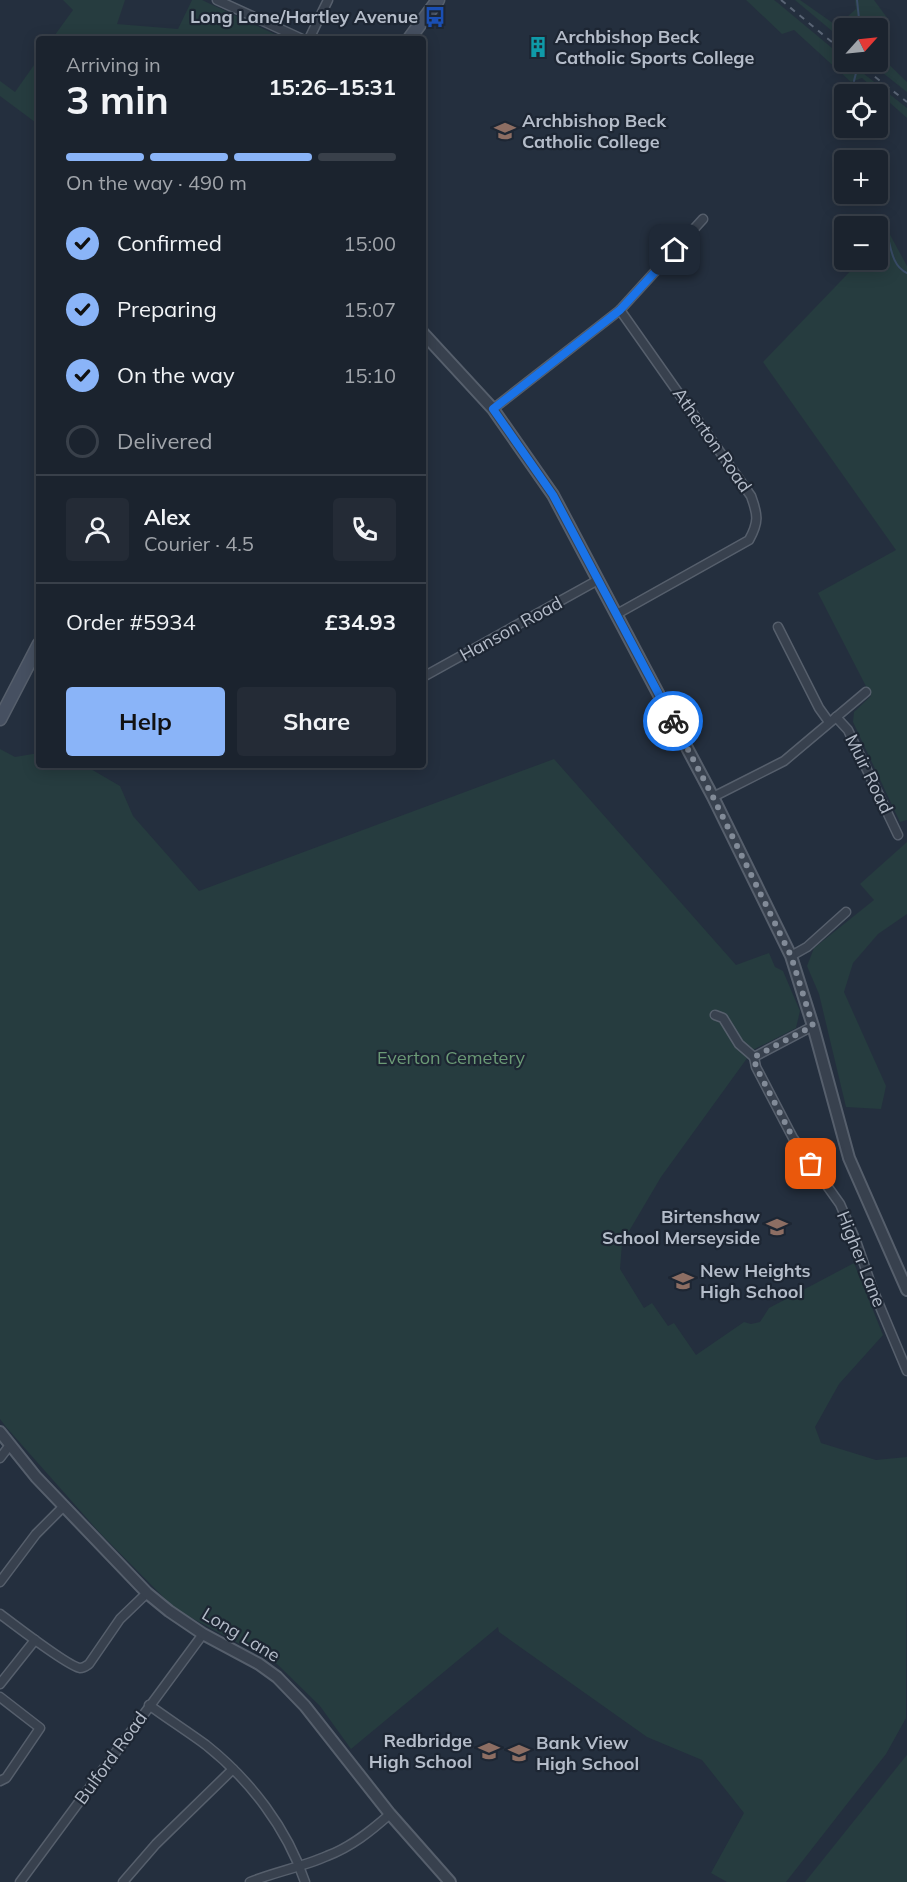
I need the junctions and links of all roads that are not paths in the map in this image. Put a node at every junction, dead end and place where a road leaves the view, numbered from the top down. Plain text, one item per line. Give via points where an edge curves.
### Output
1 (217, 0) edge
2 (328, 0) edge
3 (438, 0) edge
4 (295, 36) edge
5 (310, 36) edge
6 (411, 36) edge
7 (703, 219) dead end
8 (620, 310) junction
9 (426, 336) edge
10 (493, 409) junction
11 (598, 580) junction
12 (617, 614) junction
13 (778, 627) dead end
14 (36, 650) edge
15 (426, 675) edge
16 (866, 692) dead end
17 (0, 719) edge
18 (833, 720) junction
19 (713, 797) junction
20 (898, 835) dead end
21 (846, 912) dead end
22 (791, 956) junction
23 (715, 1015) dead end
24 (813, 1026) junction
25 (754, 1057) junction
26 (907, 1290) edge
27 (907, 1371) edge
28 (0, 1432) edge
29 (10, 1445) junction
30 (0, 1458) edge
31 (64, 1506) junction
32 (0, 1582) edge
33 (147, 1593) junction
34 (0, 1614) edge
35 (202, 1634) junction
36 (35, 1640) junction
37 (0, 1684) edge
38 (0, 1697) edge
39 (149, 1705) junction
40 (233, 1769) junction
41 (0, 1781) edge
42 (390, 1814) junction
43 (299, 1865) junction
44 (20, 1882) edge
45 (123, 1882) edge
46 (250, 1882) edge
47 (305, 1882) edge
48 (450, 1882) edge

1 - 4 street
2 - 5 street
3 - 6 main road
7 - 8 street
8 - 10 street
8 - 12 street, Atherton Road via 751,496 757,513 756,527 749,540
9 - 10 street
10 - 11 street via 553,495
11 - 12 street
11 - 15 street, Hanson Road
12 - 19 street
13 - 18 street, Muir Road via 819,708
14 - 17 main road
16 - 18 street, Muir Road
18 - 19 street, Muir Road via 784,761
18 - 20 street, Muir Road via 848,730
19 - 22 street
21 - 22 street
22 - 24 street
23 - 25 street, Higher Lane via 723,1018 739,1044
24 - 25 street
24 - 26 street via 849,1158
25 - 27 street, Higher Lane via 793,1138 840,1204
28 - 29 street, Long Lane
29 - 30 street
29 - 31 street, Long Lane
31 - 32 street via 36,1534
31 - 33 street, Long Lane
33 - 35 street, Long Lane
33 - 36 street via 120,1619 84,1668
34 - 36 street
35 - 39 street, Bulford Road
35 - 42 street, Long Lane via 278,1677
36 - 37 street
38 - 41 street via 40,1728
39 - 40 street
39 - 44 street, Bulford Road
40 - 43 street via 262,1801
40 - 45 street
42 - 43 street via 351,1844 327,1857
42 - 48 street, Long Lane
43 - 46 street
43 - 47 street

